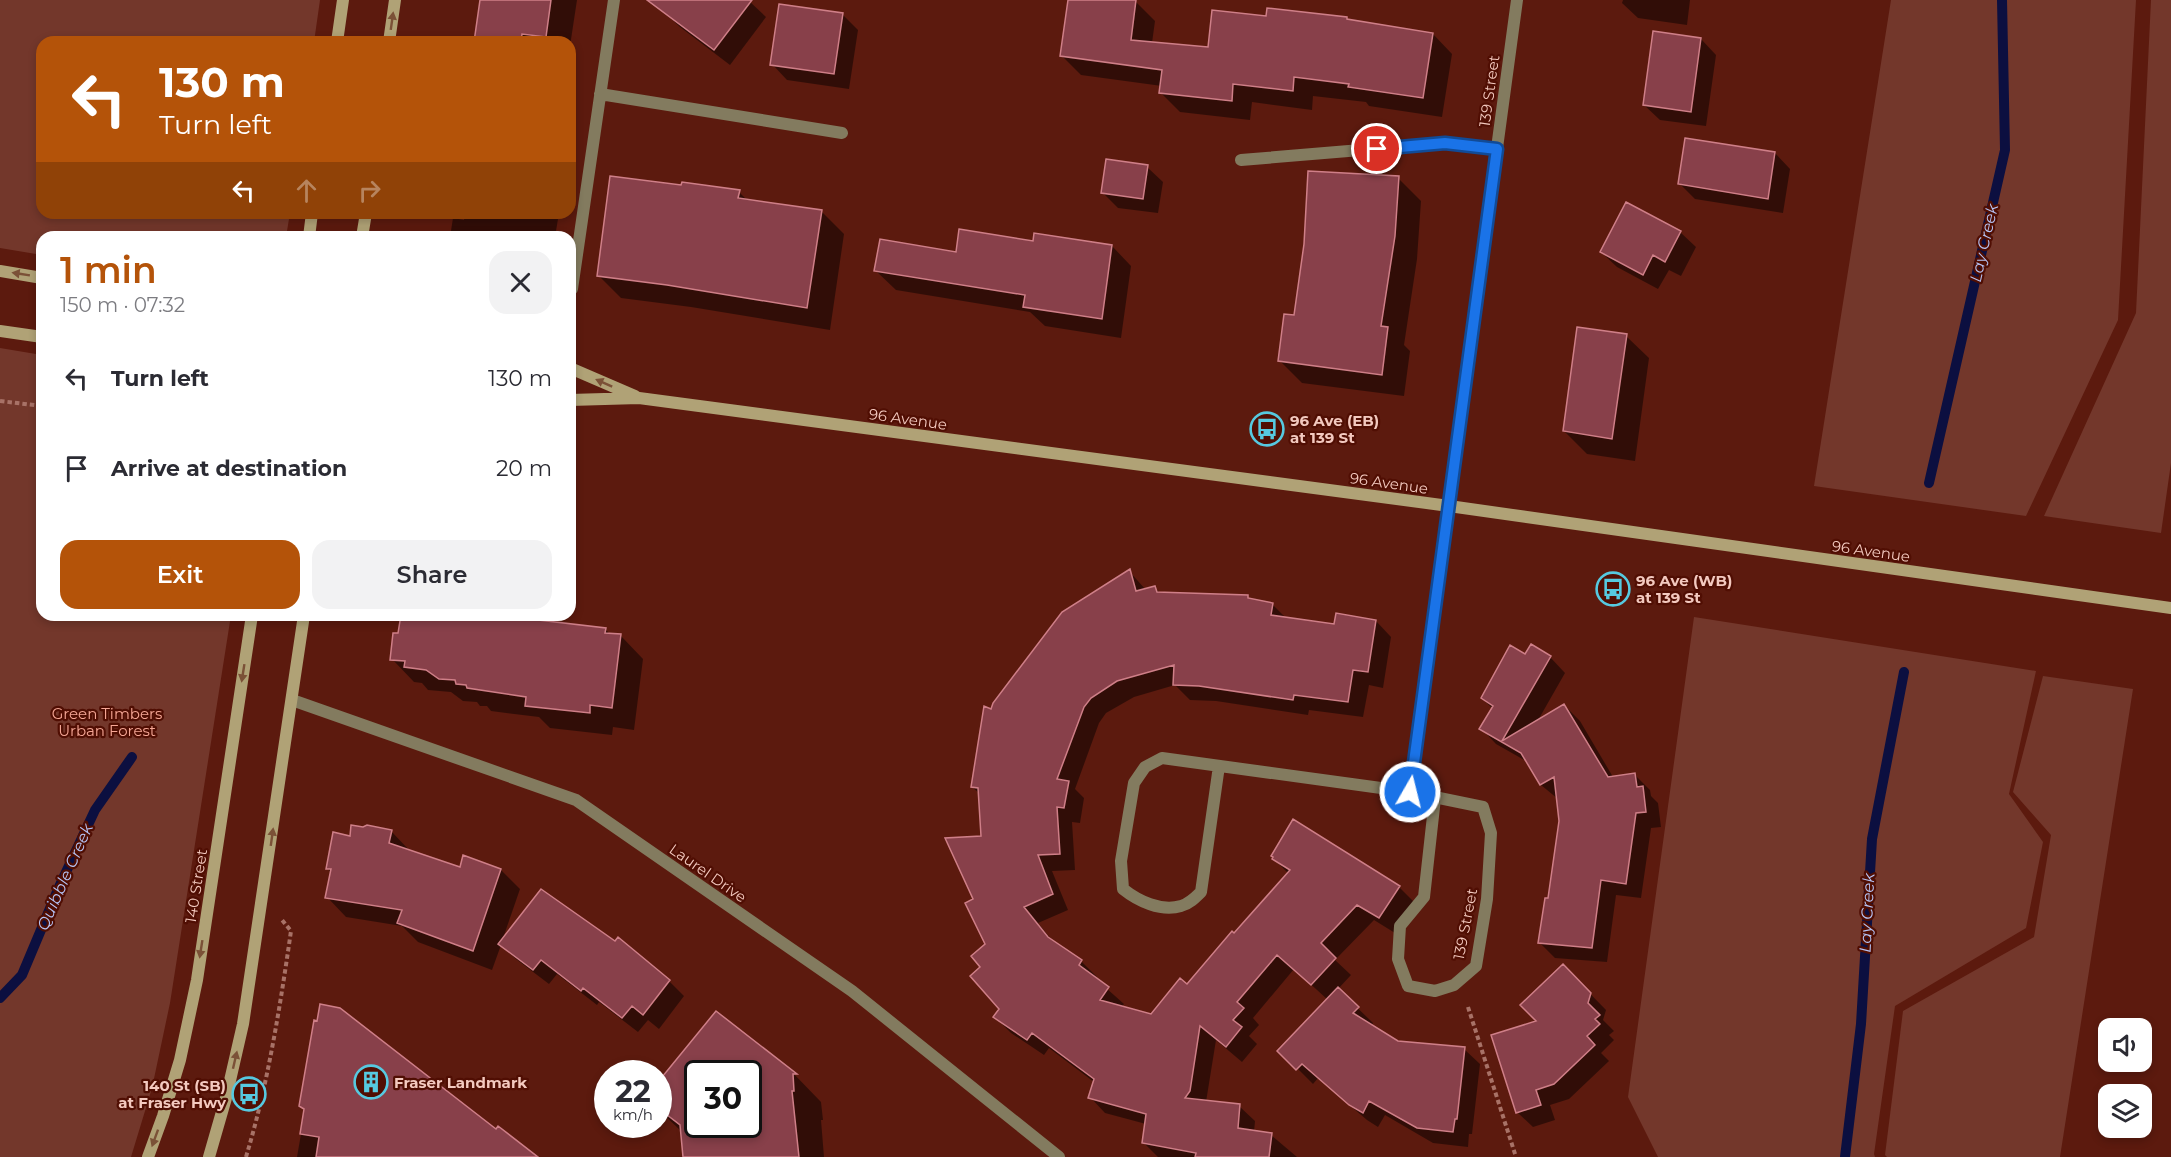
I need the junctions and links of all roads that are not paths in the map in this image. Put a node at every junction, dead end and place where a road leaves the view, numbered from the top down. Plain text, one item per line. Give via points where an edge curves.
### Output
1 (343, 0) edge
2 (395, 0) edge
3 (614, 0) edge
4 (1517, 0) edge
5 (338, 36) edge
6 (390, 36) edge
7 (600, 94) junction
8 (842, 133) dead end
9 (1497, 149) junction
10 (1241, 160) dead end
11 (576, 267) edge
12 (0, 271) edge
13 (36, 277) edge
14 (0, 331) edge
15 (36, 336) edge
16 (576, 371) edge
17 (639, 398) junction
18 (576, 400) edge
19 (1449, 506) junction
20 (2171, 608) edge
21 (251, 621) edge
22 (303, 621) edge
23 (292, 700) junction
24 (1219, 766) junction
25 (1410, 792) junction
26 (1435, 798) junction
27 (148, 1157) edge
28 (209, 1157) edge
29 (1059, 1157) edge

1 - 5 main road
6 -> 2 main road
3 - 7 street
4 - 9 street, 139 Street
7 - 8 street
7 - 11 street
9 - 10 street via 1445,143
9 - 19 street, 139 Street
13 -> 12 main road
14 - 15 main road
17 -> 16 main road, 96 Avenue
17 - 18 main road, 96 Avenue
17 - 19 main road, 96 Avenue
19 - 20 main road, 96 Avenue
19 - 25 street, 139 Street
21 -> 27 main road, 140 Street via 197,980 180,1060
22 - 23 main road
28 -> 23 main road via 243,1024
23 - 29 street, Laurel Drive via 576,800 852,991
24 - 24 street, 139 Street via 1162,758 1145,767 1134,783 1121,861 1123,889 1131,895 1149,905 1181,907 1201,892
24 - 25 street, 139 Street
25 - 26 street, 139 Street
26 - 26 street, 139 Street via 1424,897 1400,926 1398,959 1408,986 1435,992 1454,985 1476,966 1487,899 1491,833 1483,807

